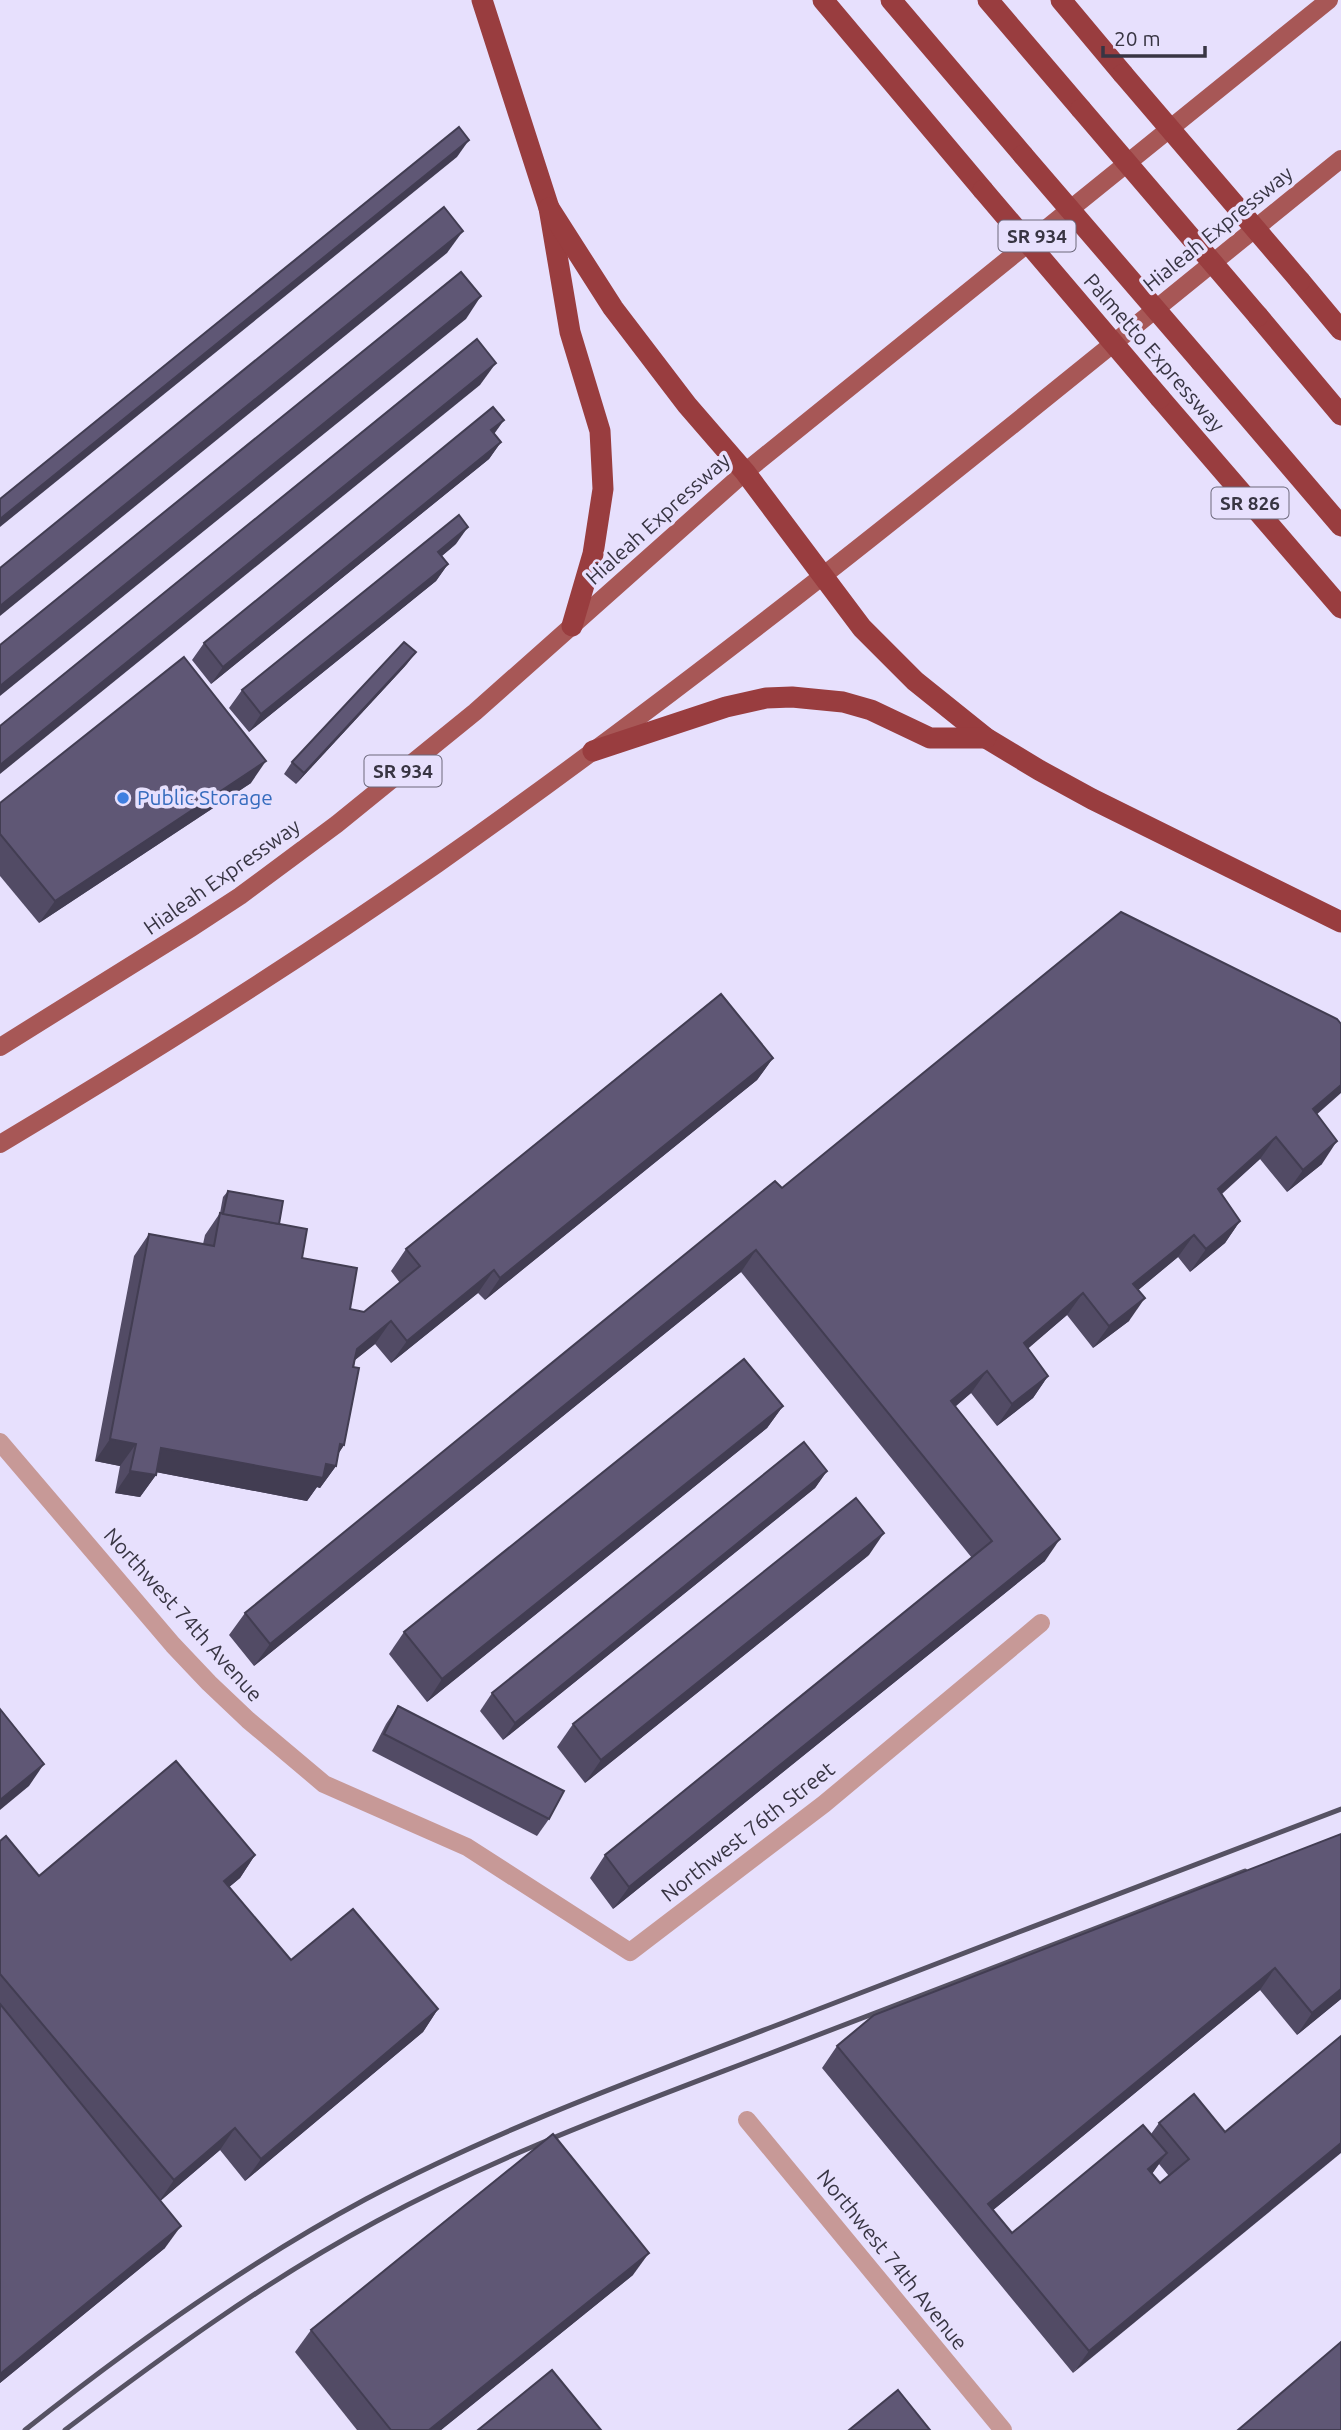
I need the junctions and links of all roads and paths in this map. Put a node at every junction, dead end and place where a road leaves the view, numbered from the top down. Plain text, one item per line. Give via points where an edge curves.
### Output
1 (482, 0) edge
2 (822, 0) edge
3 (891, 0) edge
4 (988, 0) edge
5 (1061, 0) edge
6 (1329, 0) edge
7 (1341, 159) edge
8 (549, 208) junction
9 (1341, 330) edge
10 (1341, 415) edge
11 (745, 472) junction
12 (1341, 526) edge
13 (823, 577) junction
14 (1341, 608) edge
15 (572, 626) junction
16 (986, 737) junction
17 (593, 751) junction
18 (1341, 922) edge
19 (0, 1046) edge
20 (0, 1144) edge
21 (0, 1442) edge
22 (1041, 1623) dead end
23 (467, 1847) joint
24 (747, 2120) dead end
25 (1003, 2430) edge

1 - 8 highway
2 - 14 highway, Palmetto Expressway / SR 826, bridge
3 - 12 highway, bridge
4 - 10 highway, bridge
5 - 9 highway, bridge
6 - 11 main road, Hialeah Expressway / SR 934
7 - 13 main road, Hialeah Expressway
8 - 11 highway via 613,308
8 - 15 highway via 570,332 600,431 603,489 593,554
11 - 13 highway
11 - 15 main road, Hialeah Expressway / SR 934
13 - 16 highway via 892,660
13 - 17 main road, Hialeah Expressway
15 - 19 main road, Hialeah Expressway / SR 934 via 466,720 290,859 168,943
16 - 17 highway via 930,738 895,719 852,705 792,697 726,707
16 - 18 highway via 1092,799
17 - 20 main road, Hialeah Expressway via 437,864 248,991
21 - 23 street, Northwest 74th Avenue via 173,1644 248,1720 324,1784
22 - 23 street, Northwest 76th Street via 824,1804 630,1952
24 - 25 street, Northwest 74th Avenue

